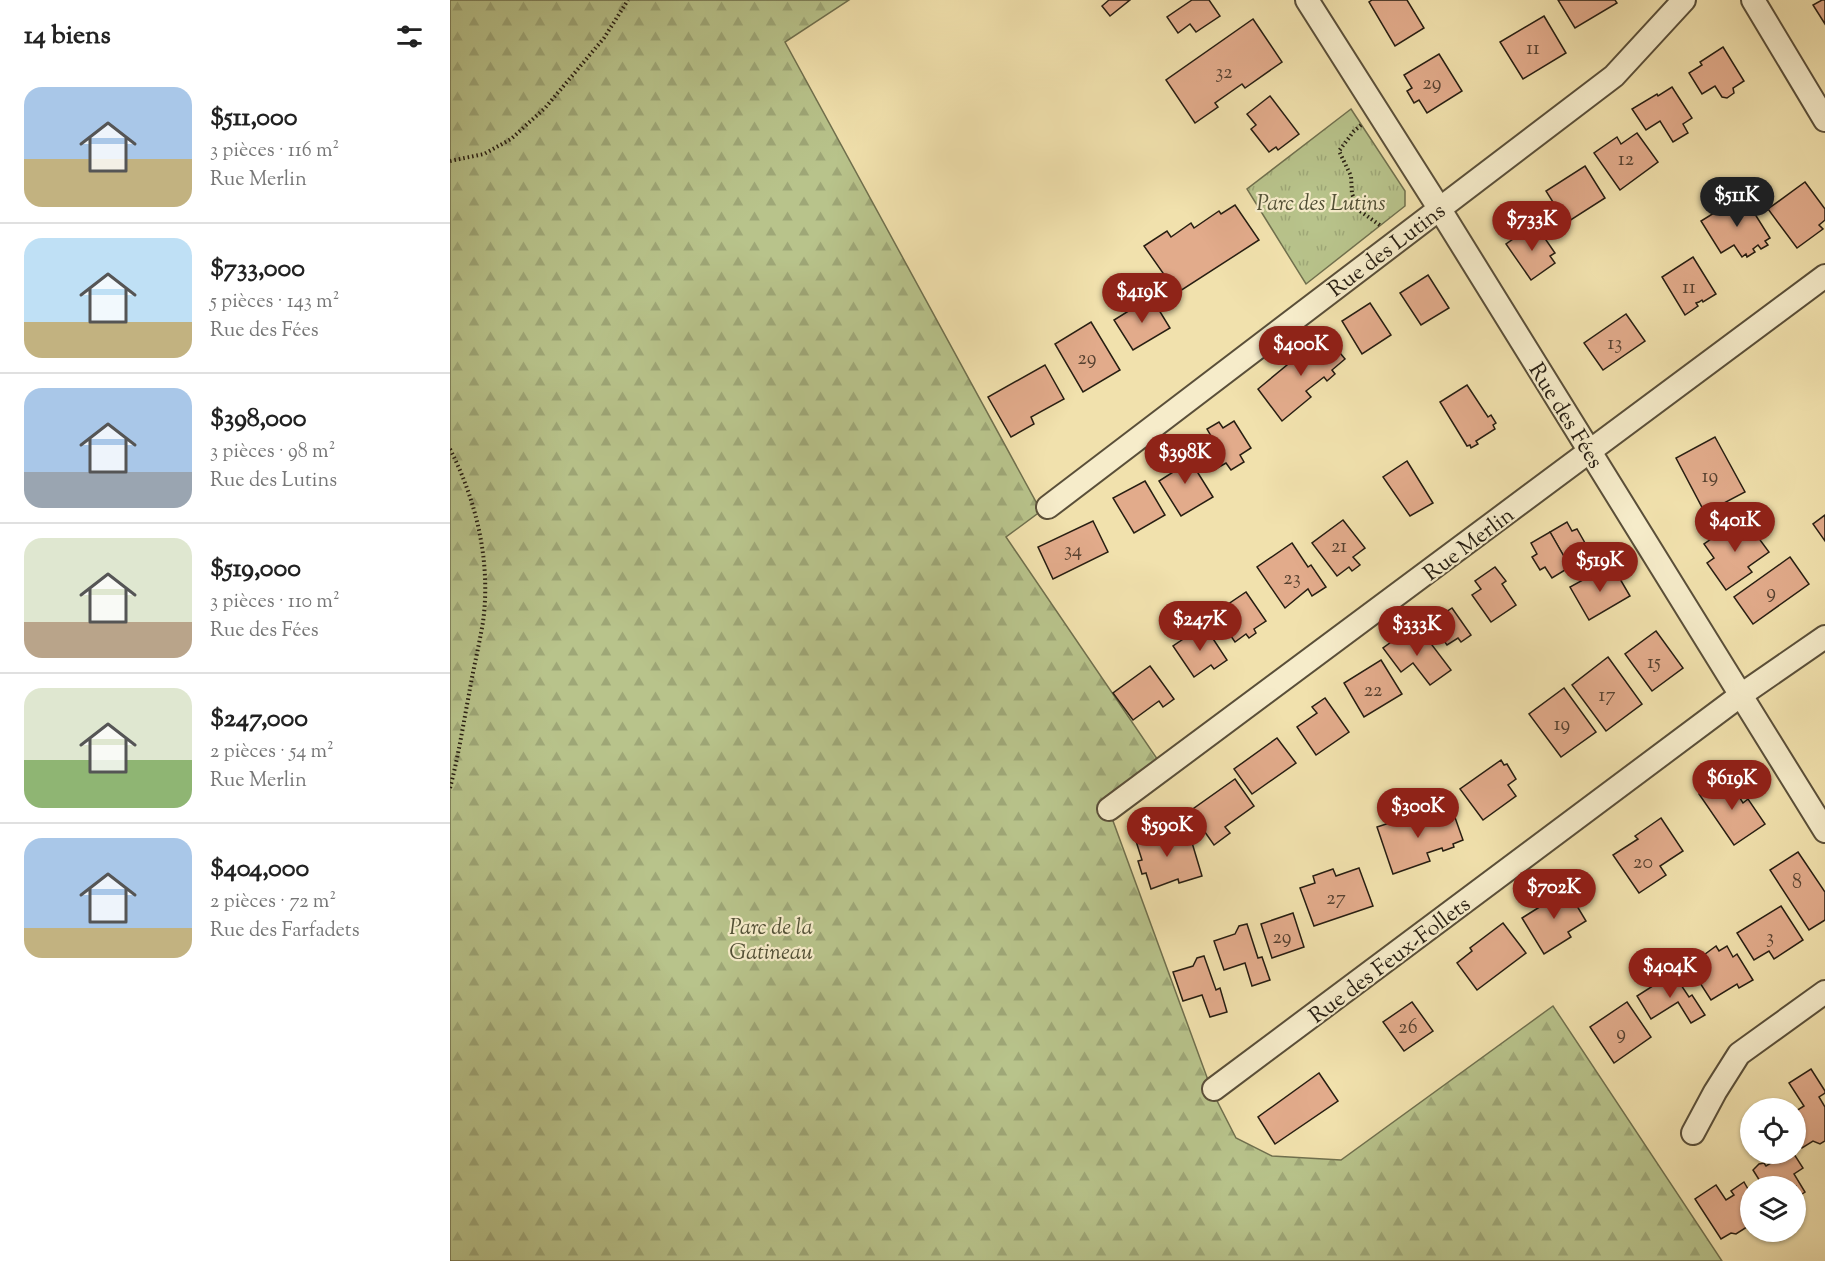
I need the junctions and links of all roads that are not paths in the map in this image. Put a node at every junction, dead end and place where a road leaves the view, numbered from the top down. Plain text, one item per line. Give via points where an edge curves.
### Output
1 (1307, 0) edge
2 (1684, 0) edge
3 (1753, 0) edge
4 (1825, 120) edge
5 (1439, 208) junction
6 (1825, 276) edge
7 (1591, 452) junction
8 (1048, 507) dead end
9 (1825, 637) edge
10 (1741, 695) junction
11 (1109, 809) dead end
12 (1825, 831) edge
13 (1825, 992) edge
14 (1214, 1089) dead end
15 (1693, 1133) dead end

1 - 5 street, Rue des Fées
2 - 5 street, Rue des Lutins via 1614,76
3 - 4 street
5 - 7 street, Rue des Fées
5 - 8 street, Rue des Lutins
6 - 7 street, Rue Merlin
7 - 10 street, Rue des Fées
7 - 11 street, Rue Merlin
9 - 10 street, Rue des Feux-Follets
10 - 12 street, Rue des Fées
10 - 14 street, Rue des Feux-Follets
13 - 15 street via 1739,1054

